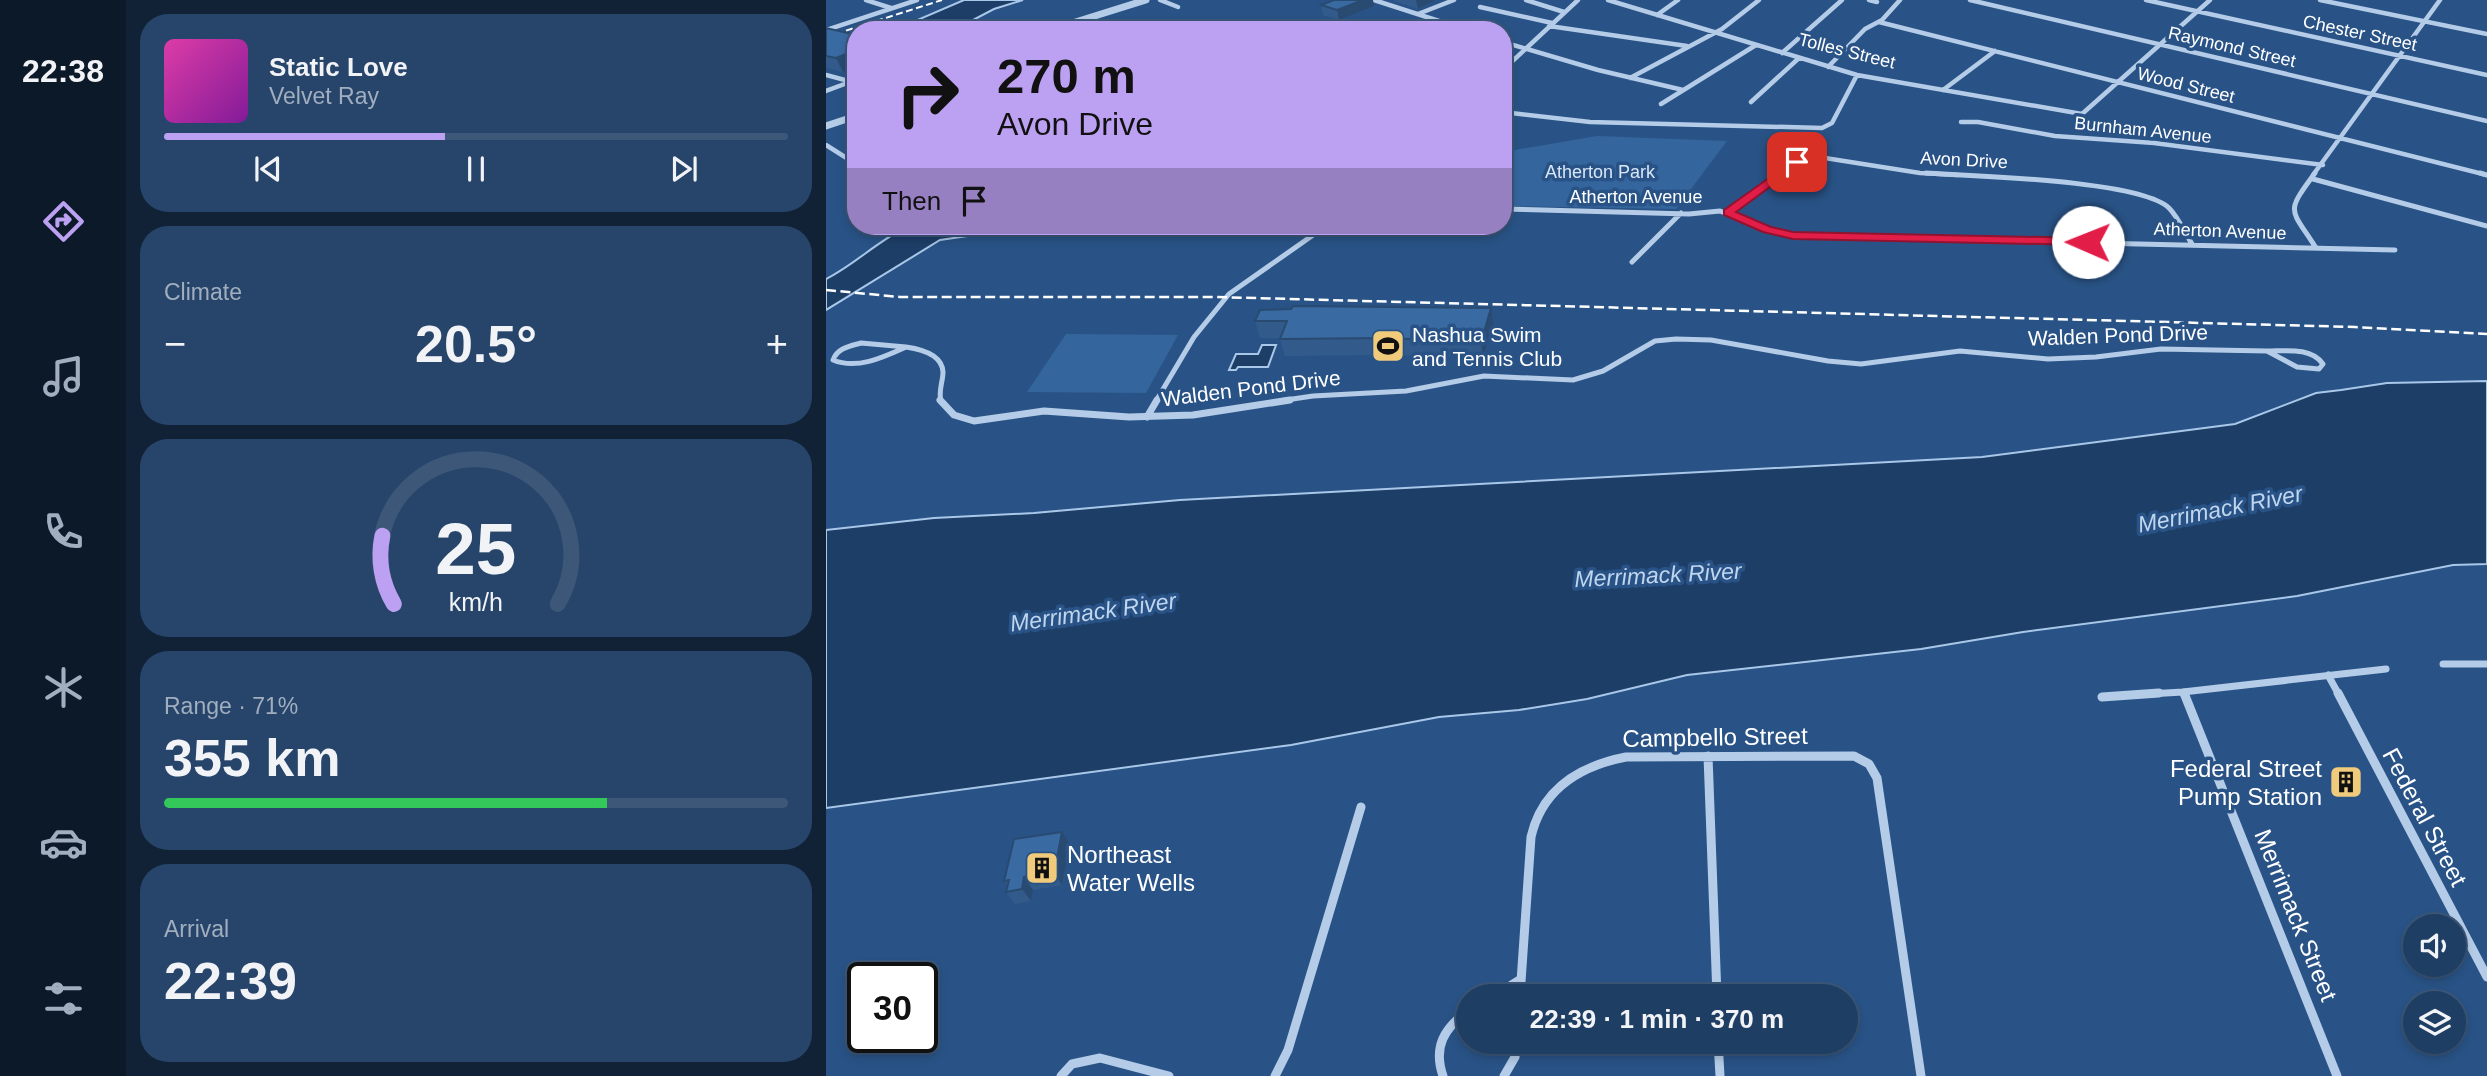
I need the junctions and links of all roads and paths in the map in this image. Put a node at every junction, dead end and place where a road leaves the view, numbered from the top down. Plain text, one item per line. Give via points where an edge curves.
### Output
1 (866, 0) edge
2 (917, 0) edge
3 (1146, 0) edge
4 (1160, 0) edge
5 (1374, 0) edge
6 (1454, 0) edge
7 (1526, 0) edge
8 (1578, 0) edge
9 (1608, 0) edge
10 (1678, 0) edge
11 (1759, 0) edge
12 (1842, 0) edge
13 (1870, 0) edge
14 (1900, 0) edge
15 (1970, 0) edge
16 (2146, 0) edge
17 (2210, 0) edge
18 (2320, 0) edge
19 (2440, 0) edge
20 (1625, 2) edge
21 (1877, 2) dead end
22 (1178, 7) dead end
23 (1480, 7) dead end
24 (891, 9) junction
25 (2197, 11) junction
26 (1564, 12) junction
27 (1417, 14) junction
28 (1657, 15) junction
29 (854, 21) edge
30 (1079, 21) edge
31 (1439, 21) edge
32 (1879, 22) junction
33 (2425, 22) junction
34 (847, 23) edge
35 (1550, 25) junction
36 (826, 30) edge
37 (1714, 32) junction
38 (2487, 34) edge
39 (1512, 45) edge
40 (1756, 45) junction
41 (2161, 45) junction
42 (1687, 47) junction
43 (1524, 48) junction
44 (1995, 51) junction
45 (1782, 53) junction
46 (2401, 56) junction
47 (1799, 58) junction
48 (1512, 61) edge
49 (1828, 67) junction
50 (826, 75) edge
51 (1857, 75) junction
52 (2487, 75) edge
53 (1630, 78) junction
54 (847, 80) edge
55 (2119, 82) junction
56 (847, 84) edge
57 (1683, 90) junction
58 (1943, 90) junction
59 (826, 91) edge
60 (2373, 95) junction
61 (1751, 102) dead end
62 (1661, 104) dead end
63 (1512, 113) edge
64 (847, 119) edge
65 (2487, 121) edge
66 (1961, 122) dead end
67 (826, 126) edge
68 (2342, 138) junction
69 (826, 145) edge
70 (847, 158) edge
71 (2323, 165) junction
72 (2487, 174) edge
73 (2313, 179) junction
74 (1512, 209) edge
75 (1728, 212) junction
76 (1681, 213) junction
77 (2487, 226) edge
78 (1313, 235) edge
79 (2192, 244) junction
80 (2316, 248) junction
81 (2395, 250) dead end
82 (1632, 262) dead end
83 (907, 347) junction
84 (2266, 350) junction
85 (1147, 417) junction
86 (2443, 664) dead end
87 (2487, 664) edge
88 (2386, 669) dead end
89 (2328, 676) junction
90 (2183, 692) junction
91 (2102, 697) dead end
92 (1708, 756) junction
93 (1361, 807) dead end
94 (2487, 977) edge
95 (1521, 979) junction
96 (1513, 984) edge
97 (1521, 984) edge
98 (1717, 984) edge
99 (1456, 1020) edge
100 (1515, 1054) edge
101 (1719, 1054) edge
102 (1061, 1076) edge
103 (1169, 1076) edge
104 (1275, 1076) edge
105 (1443, 1076) edge
106 (1504, 1076) edge
107 (1720, 1076) edge
108 (1921, 1076) edge
109 (2337, 1076) edge

1 - 24 street
2 - 24 street
3 - 30 street
4 - 22 street
5 - 27 street
6 - 27 street
7 - 26 street
8 - 26 street
9 - 20 street, Tolles Street
10 - 28 street
11 - 37 street
12 - 45 street
13 - 21 street
14 - 32 street
15 - 41 street, Raymond Street
16 - 25 street, Chester Street
17 - 25 street
18 - 33 street
19 - 33 street
20 - 28 street, Tolles Street
23 - 35 street via 1518,13
24 - 29 street
25 - 41 street
25 - 46 street, Chester Street
26 - 35 street
27 - 31 street
28 - 37 street, Tolles Street
32 - 44 street, Wood Street
32 - 49 street via 1865,29
33 - 38 street
33 - 46 street
34 - 36 street
35 - 42 street
35 - 43 street
37 - 40 street, Tolles Street
37 - 42 street
39 - 43 street
40 - 45 street, Tolles Street
40 - 57 street
41 - 55 street
41 - 60 street, Raymond Street
42 - 53 street
43 - 48 street
43 - 53 street
44 - 55 street, Wood Street
44 - 58 street
45 - 47 street, Tolles Street
46 - 52 street, Chester Street
46 - 60 street
47 - 49 street, Tolles Street
47 - 61 street
49 - 51 street, Tolles Street
50 - 54 street
51 - 58 street, Tolles Street
51 - 63 street via 1827,127 1590,122
53 - 57 street
55 - 58 street, Tolles Street via 2082,114
55 - 68 street, Wood Street
56 - 59 street
57 - 62 street
60 - 65 street, Raymond Street
60 - 68 street
64 - 67 street
66 - 71 street, Burnham Avenue
68 - 71 street
68 - 72 street, Wood Street
69 - 70 street
71 - 73 street
73 - 77 street
73 - 80 street via 2293,207
74 - 76 street, Atherton Avenue
75 - 76 street, Atherton Avenue
75 - 79 street, Atherton Avenue via 1767,229 1800,236
75 - 79 street, Avon Drive via 1793,164 1825,159 1920,173 2046,180 2126,191 2169,208
76 - 82 street
78 - 85 street via 1241,286 1214,312
79 - 80 street, Atherton Avenue
80 - 81 street, Atherton Avenue
83 - 83 street, Walden Pond Drive via 855,344 838,351 834,360 862,362
83 - 85 street, Walden Pond Drive via 935,356 943,371 941,403 965,419 986,421 1044,411
84 - 84 street, Walden Pond Drive via 2303,369 2319,369 2323,364 2309,353
84 - 85 street, Walden Pond Drive via 2161,349 2061,359 1960,351 1861,364 1711,340 1676,339 1645,345 1581,379 1484,376 1406,391 1313,396 1220,412
86 - 87 street
88 - 89 street
89 - 90 street
89 - 94 street, Federal Street
90 - 91 street
90 - 109 street, Merrimack Street
92 - 95 street, Campbello Street via 1605,760 1583,769 1553,792 1533,827 1528,853
92 - 98 street
92 - 108 street, Campbello Street via 1854,757 1869,764 1877,778
93 - 104 street via 1288,1050
95 - 96 street
95 - 97 street, Campbello Street
99 - 105 street via 1440,1038 1438,1065
100 - 106 street
101 - 107 street
102 - 103 street via 1072,1064 1100,1058

